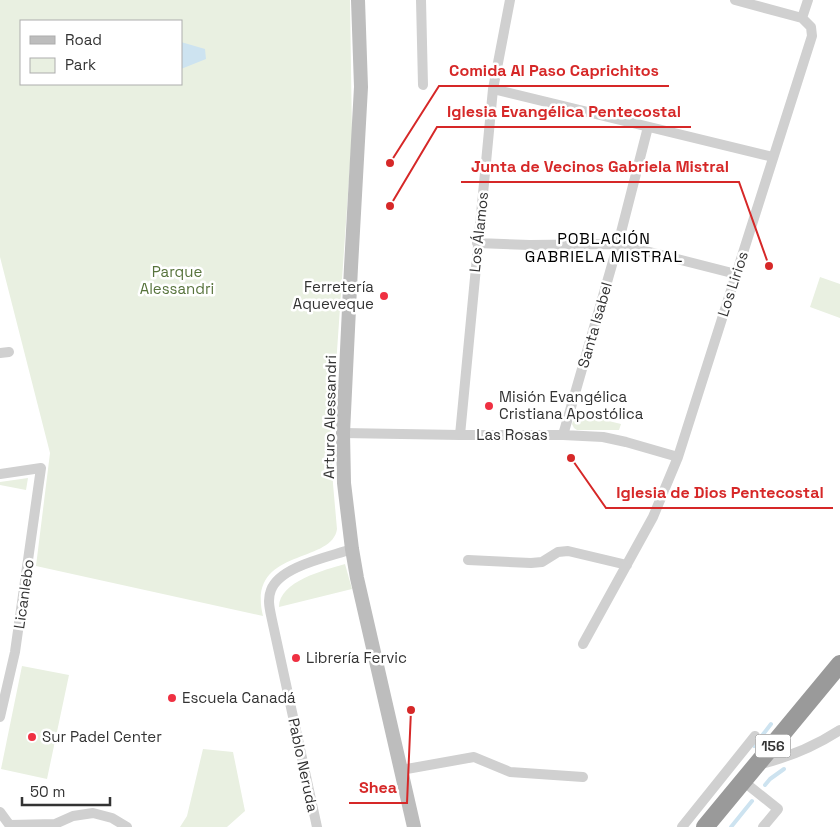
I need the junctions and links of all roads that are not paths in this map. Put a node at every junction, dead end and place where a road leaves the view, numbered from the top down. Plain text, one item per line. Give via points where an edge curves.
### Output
1 (358, 0) edge
2 (421, 0) edge
3 (510, 0) edge
4 (735, 0) edge
5 (808, 0) edge
6 (802, 18) junction
7 (423, 85) dead end
8 (493, 89) junction
9 (648, 127) junction
10 (773, 157) junction
11 (478, 243) junction
12 (618, 244) junction
13 (736, 274) junction
14 (343, 433) junction
15 (460, 435) junction
16 (563, 435) junction
17 (678, 457) junction
18 (0, 474) edge
19 (352, 550) junction
20 (468, 560) dead end
21 (626, 565) junction
22 (583, 644) dead end
23 (840, 664) edge
24 (0, 718) edge
25 (840, 730) edge
26 (755, 736) dead end
27 (756, 766) junction
28 (401, 770) junction
29 (583, 777) dead end
30 (743, 781) junction
31 (0, 812) edge
32 (10, 826) edge
33 (55, 826) edge
34 (127, 827) edge
35 (316, 827) edge
36 (414, 827) edge
37 (682, 827) edge
38 (705, 827) edge
39 (763, 827) edge

1 - 14 street, Arturo Alessandri via 361,87
2 - 7 street
3 - 8 street, Los Álamos
4 - 6 street
5 - 6 street
6 - 10 street, Los Lirios via 811,27 812,36
8 - 9 street
8 - 11 street, Los Álamos
9 - 10 street
9 - 12 street, Santa Isabel
10 - 13 street, Los Lirios
11 - 12 street
11 - 15 street, Los Álamos
12 - 13 street
12 - 16 street, Santa Isabel
13 - 17 street, Los Lirios
14 - 15 street, Las Rosas
14 - 19 street, Arturo Alessandri via 344,484
15 - 16 street, Las Rosas
16 - 17 street, Las Rosas via 603,437
17 - 21 street, Los Lirios via 653,517
18 - 24 street, Licanlebo via 42,468 15,652
19 - 28 street, Arturo Alessandri
19 - 35 street, Pablo Neruda via 284,573 274,584 268,602
20 - 21 street via 531,564 568,551
21 - 22 street, Los Lirios
23 - 27 highway, 156
25 - 27 street via 811,747
26 - 37 street
27 - 30 highway, 156
28 - 29 street via 474,757 510,772
28 - 36 street, Arturo Alessandri
30 - 38 highway, 156
30 - 39 street via 778,809
31 - 32 street
32 - 33 street
33 - 34 street via 73,816 93,813 112,818

